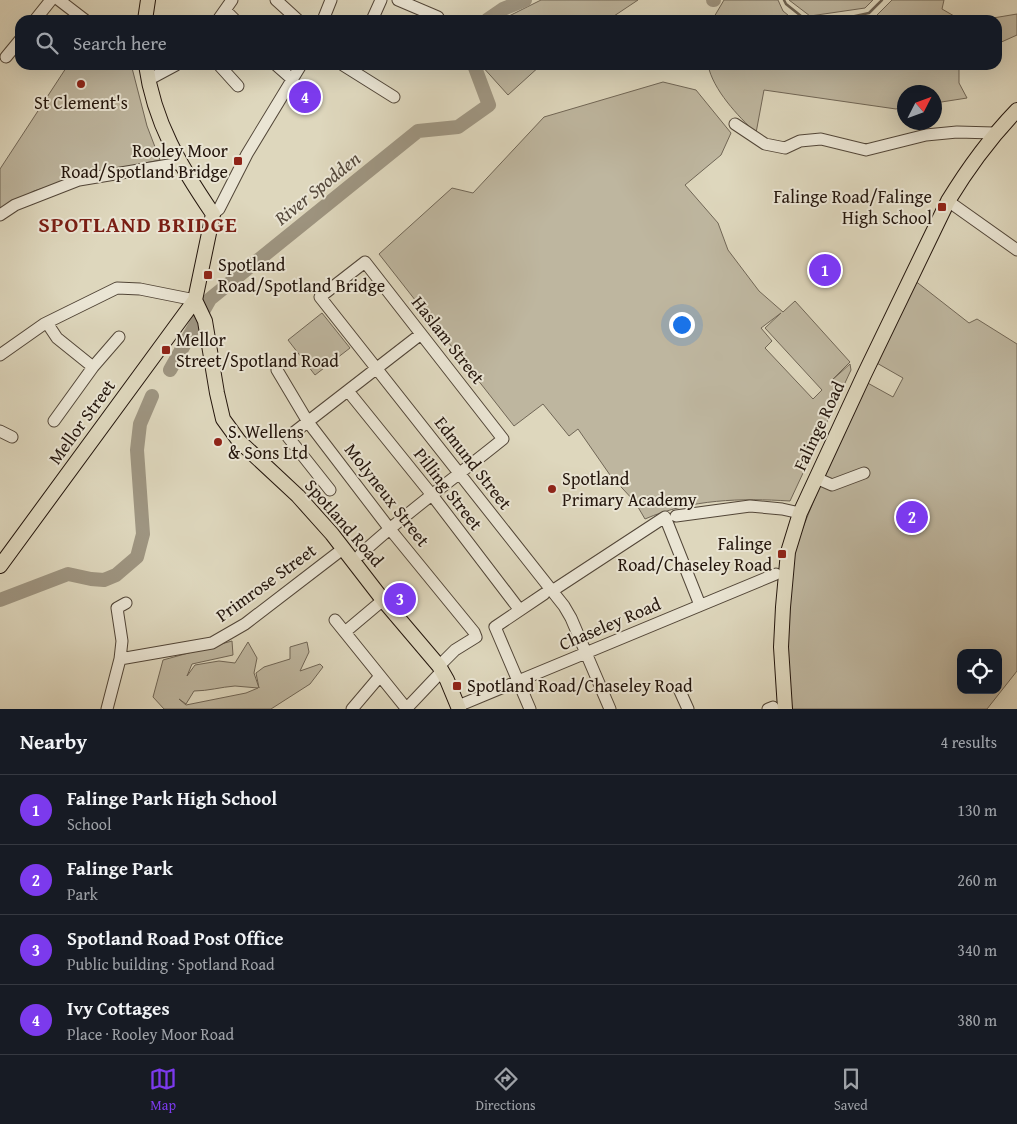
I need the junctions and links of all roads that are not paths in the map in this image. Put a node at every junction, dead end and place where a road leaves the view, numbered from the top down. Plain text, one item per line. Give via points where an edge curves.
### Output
1 (51, 0) edge
2 (59, 0) edge
3 (148, 0) edge
4 (232, 0) edge
5 (276, 0) edge
6 (331, 0) edge
7 (381, 0) edge
8 (398, 0) edge
9 (225, 10) junction
10 (39, 15) edge
11 (78, 15) edge
12 (146, 15) edge
13 (222, 15) edge
14 (230, 15) edge
15 (292, 15) edge
16 (326, 15) edge
17 (374, 15) edge
18 (436, 15) edge
19 (15, 46) edge
20 (6, 57) dead end
21 (147, 70) edge
22 (167, 70) edge
23 (224, 70) edge
24 (281, 70) edge
25 (298, 70) edge
26 (354, 70) edge
27 (148, 80) junction
28 (292, 80) junction
29 (238, 86) dead end
30 (394, 97) dead end
31 (1016, 111) edge
32 (736, 124) dead end
33 (994, 133) junction
34 (180, 163) junction
35 (948, 201) junction
36 (213, 214) junction
37 (0, 215) edge
38 (1017, 250) edge
39 (365, 262) joint
40 (196, 304) junction
41 (47, 323) junction
42 (421, 334) junction
43 (120, 337) dead end
44 (0, 355) edge
45 (93, 367) junction
46 (376, 368) junction
47 (277, 370) dead end
48 (348, 391) junction
49 (54, 420) dead end
50 (308, 422) junction
51 (0, 430) edge
52 (12, 438) dead end
53 (864, 473) dead end
54 (459, 474) junction
55 (816, 478) junction
56 (330, 490) dead end
57 (432, 496) junction
58 (800, 513) junction
59 (670, 516) junction
60 (389, 528) junction
61 (344, 548) junction
62 (360, 555) dead end
63 (0, 566) edge
64 (776, 574) dead end
65 (548, 593) junction
66 (383, 600) junction
67 (126, 603) dead end
68 (700, 606) junction
69 (519, 609) junction
70 (335, 620) dead end
71 (345, 632) junction
72 (585, 653) junction
73 (120, 659) junction
74 (440, 668) junction
75 (380, 676) junction
76 (519, 682) junction
77 (679, 689) dead end
78 (459, 708) edge
79 (776, 708) edge
80 (107, 709) edge
81 (352, 709) edge
82 (406, 709) edge
83 (530, 709) edge
84 (610, 709) edge
85 (688, 709) edge

1 - 10 street
2 - 11 street
3 - 12 main road
4 - 9 street
5 - 15 street
6 - 16 street
7 - 17 street
8 - 18 street
9 - 13 street
9 - 14 street
19 - 20 street
21 - 27 main road
22 - 27 street
23 - 29 street
24 - 28 street
25 - 28 street
26 - 30 street
27 - 34 main road via 161,124
28 - 36 street via 247,154 219,209
31 - 33 main road, Falinge Road
32 - 33 street via 766,144 784,148 800,141 821,139 866,150 926,135
33 - 35 main road, Falinge Road
34 - 36 main road
34 - 37 street via 79,180 15,205
35 - 38 street
35 - 55 main road, Falinge Road
36 - 40 main road
39 - 42 street, Haslam Street
39 - 46 street, Edmund Street via 320,297
40 - 41 street via 140,289 117,288
40 - 61 main road, Spotland Road via 205,321 224,419 239,441 298,496
40 - 63 main road, Mellor Street
41 - 44 street
41 - 45 street via 57,338
42 - 46 street
42 - 54 street, Haslam Street via 503,439
43 - 45 street
45 - 49 street
46 - 48 street
46 - 54 street, Edmund Street
47 - 50 street, Molyneux Street
48 - 50 street
48 - 57 street, Pilling Street
50 - 56 street via 288,437
50 - 60 street, Molyneux Street
51 - 52 street
53 - 55 street via 832,485
54 - 57 street
54 - 65 street, Edmund Street
55 - 58 main road, Falinge Road
57 - 60 street
57 - 69 street, Pilling Street
58 - 59 street via 750,506
58 - 79 main road, Falinge Road via 788,552
59 - 65 street
59 - 68 street
60 - 62 street
60 - 74 street, Molyneux Street via 476,637 455,650
61 - 66 main road, Spotland Road
61 - 73 street, Primrose Street via 245,624 212,643
64 - 68 street, Chaseley Road
65 - 69 street
65 - 72 street, Edmund Street via 571,618
66 - 71 street
66 - 74 main road, Spotland Road
67 - 73 street via 117,608 122,641
68 - 72 street, Chaseley Road
69 - 76 street via 495,626
70 - 71 street
71 - 75 street
72 - 76 street, Chaseley Road
72 - 84 street, Edmund Street
73 - 80 street
74 - 78 main road, Spotland Road
74 - 82 street
75 - 81 street
75 - 82 street
76 - 78 street, Chaseley Road
76 - 83 street
77 - 85 street

